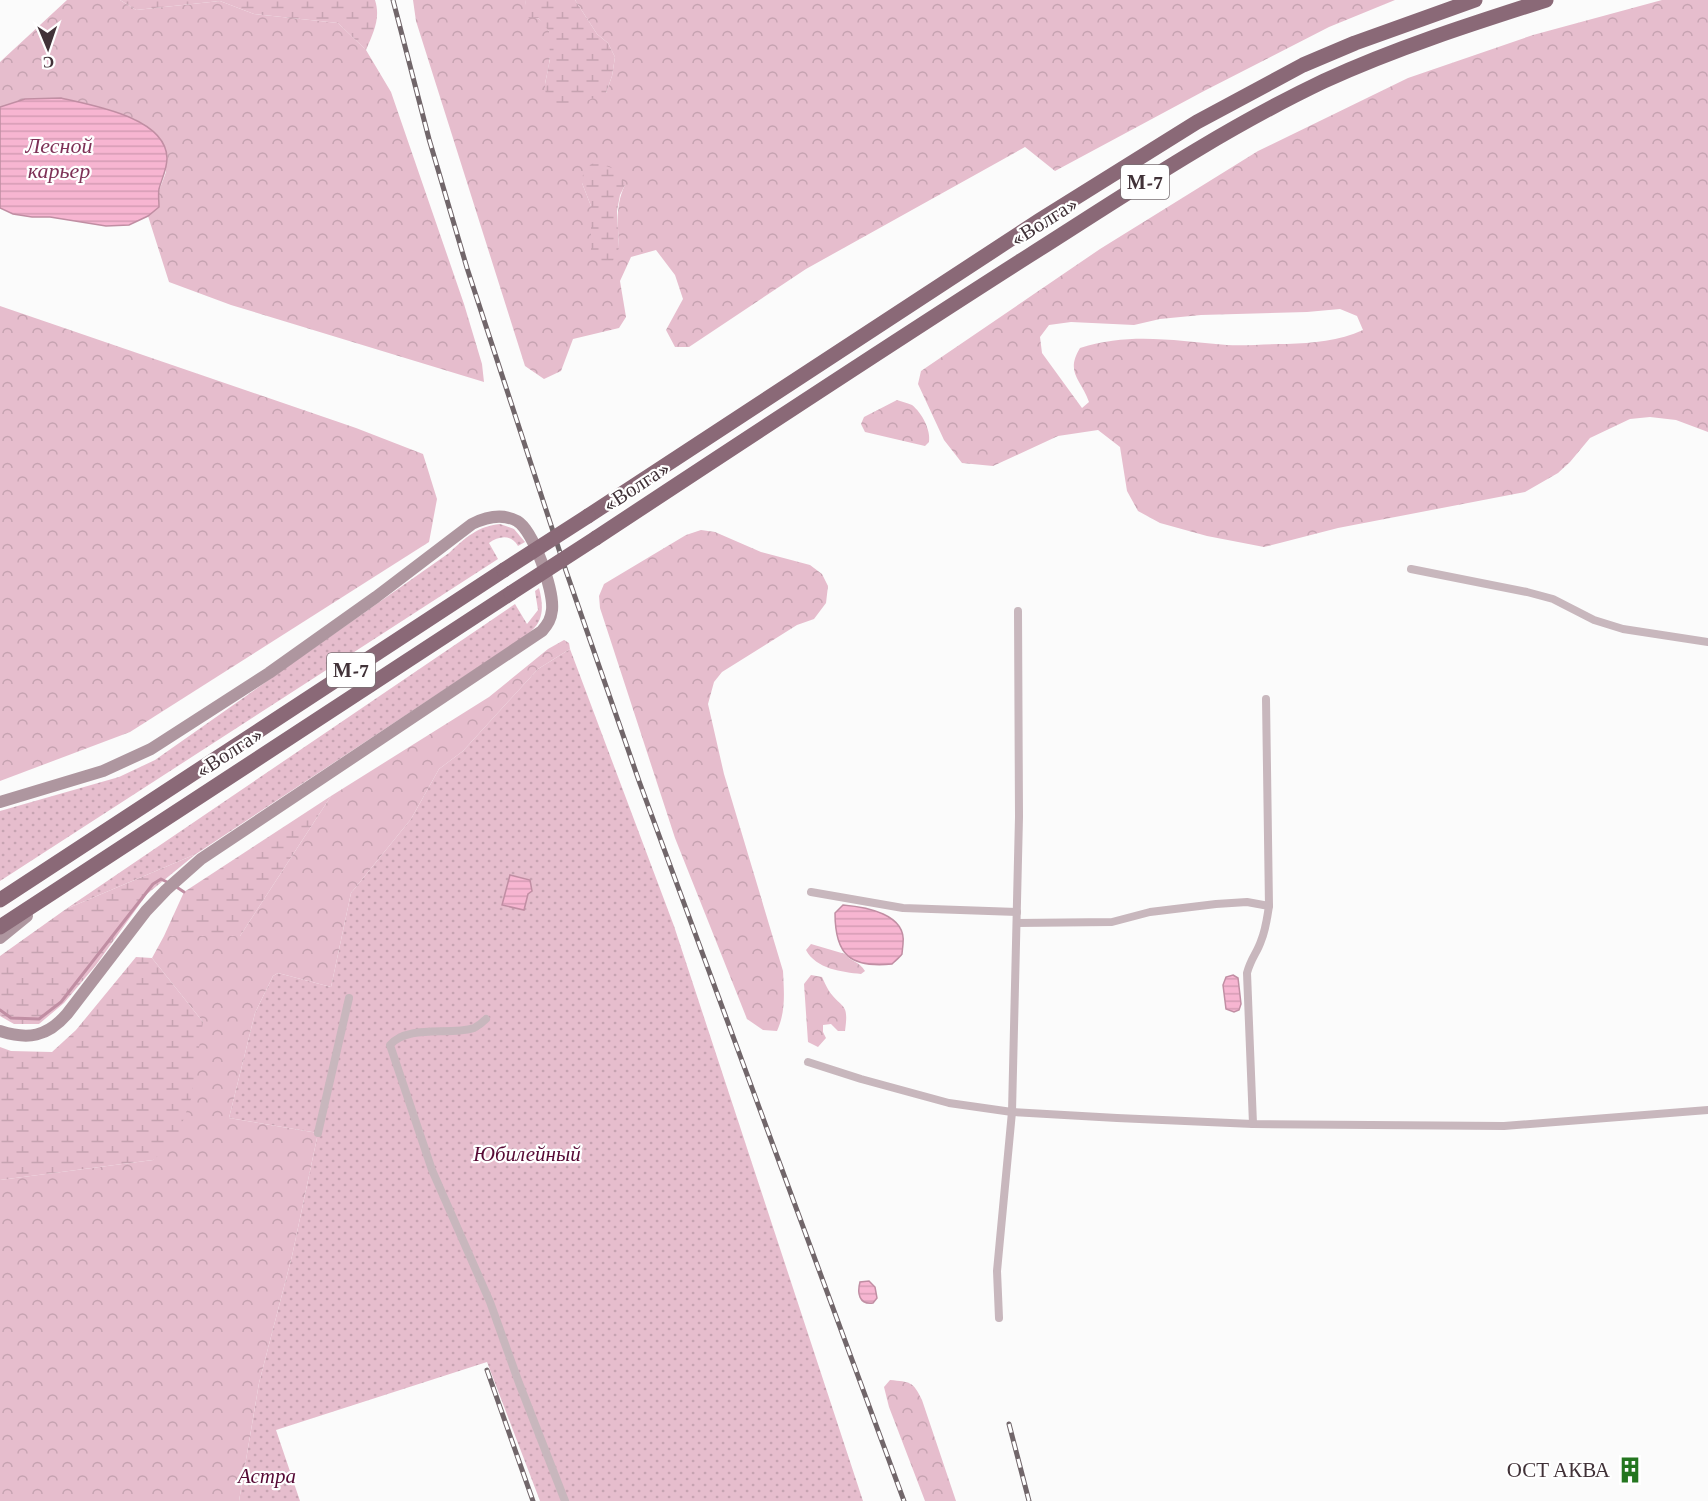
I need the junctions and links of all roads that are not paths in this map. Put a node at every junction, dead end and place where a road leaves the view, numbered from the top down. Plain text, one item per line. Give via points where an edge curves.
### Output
1 (1475, 0) edge
2 (1546, 0) edge
3 (1411, 569) dead end
4 (1018, 611) dead end
5 (1708, 642) edge
6 (1266, 699) dead end
7 (0, 802) edge
8 (65, 885) junction
9 (811, 892) dead end
10 (4, 896) edge
11 (1269, 906) junction
12 (1017, 912) junction
13 (1017, 923) junction
14 (0, 927) edge
15 (0, 938) edge
16 (349, 998) dead end
17 (486, 1019) dead end
18 (1, 1031) edge
19 (808, 1062) dead end
20 (1708, 1110) edge
21 (1012, 1112) junction
22 (1253, 1124) junction
23 (318, 1133) dead end
24 (999, 1318) dead end
25 (565, 1501) edge

1 - 10 highway, «Волга» / М-7, bridge via 1313,61 1197,122 1040,220
2 - 8 highway, «Волга» / М-7, bridge via 1377,57 1278,104 1154,176
3 - 5 street via 1553,599 1594,620 1623,629
4 - 12 street
6 - 11 street
7 - 18 main road via 103,771 151,749 288,659 472,524 489,517 508,518 522,525 532,539 553,606 542,631 201,859 146,911 53,1028 28,1036
8 - 14 highway, «Волга» / М-7
8 - 15 main road
9 - 12 street via 903,908
11 - 13 street via 1247,902 1216,904 1150,912 1112,922
11 - 22 street via 1261,943 1247,973
12 - 13 street
13 - 21 street
16 - 23 street
17 - 25 street via 474,1028 413,1034 395,1038 390,1045 432,1170 490,1302
19 - 21 street via 949,1103
20 - 22 street via 1504,1126
21 - 22 street
21 - 24 street via 997,1271

